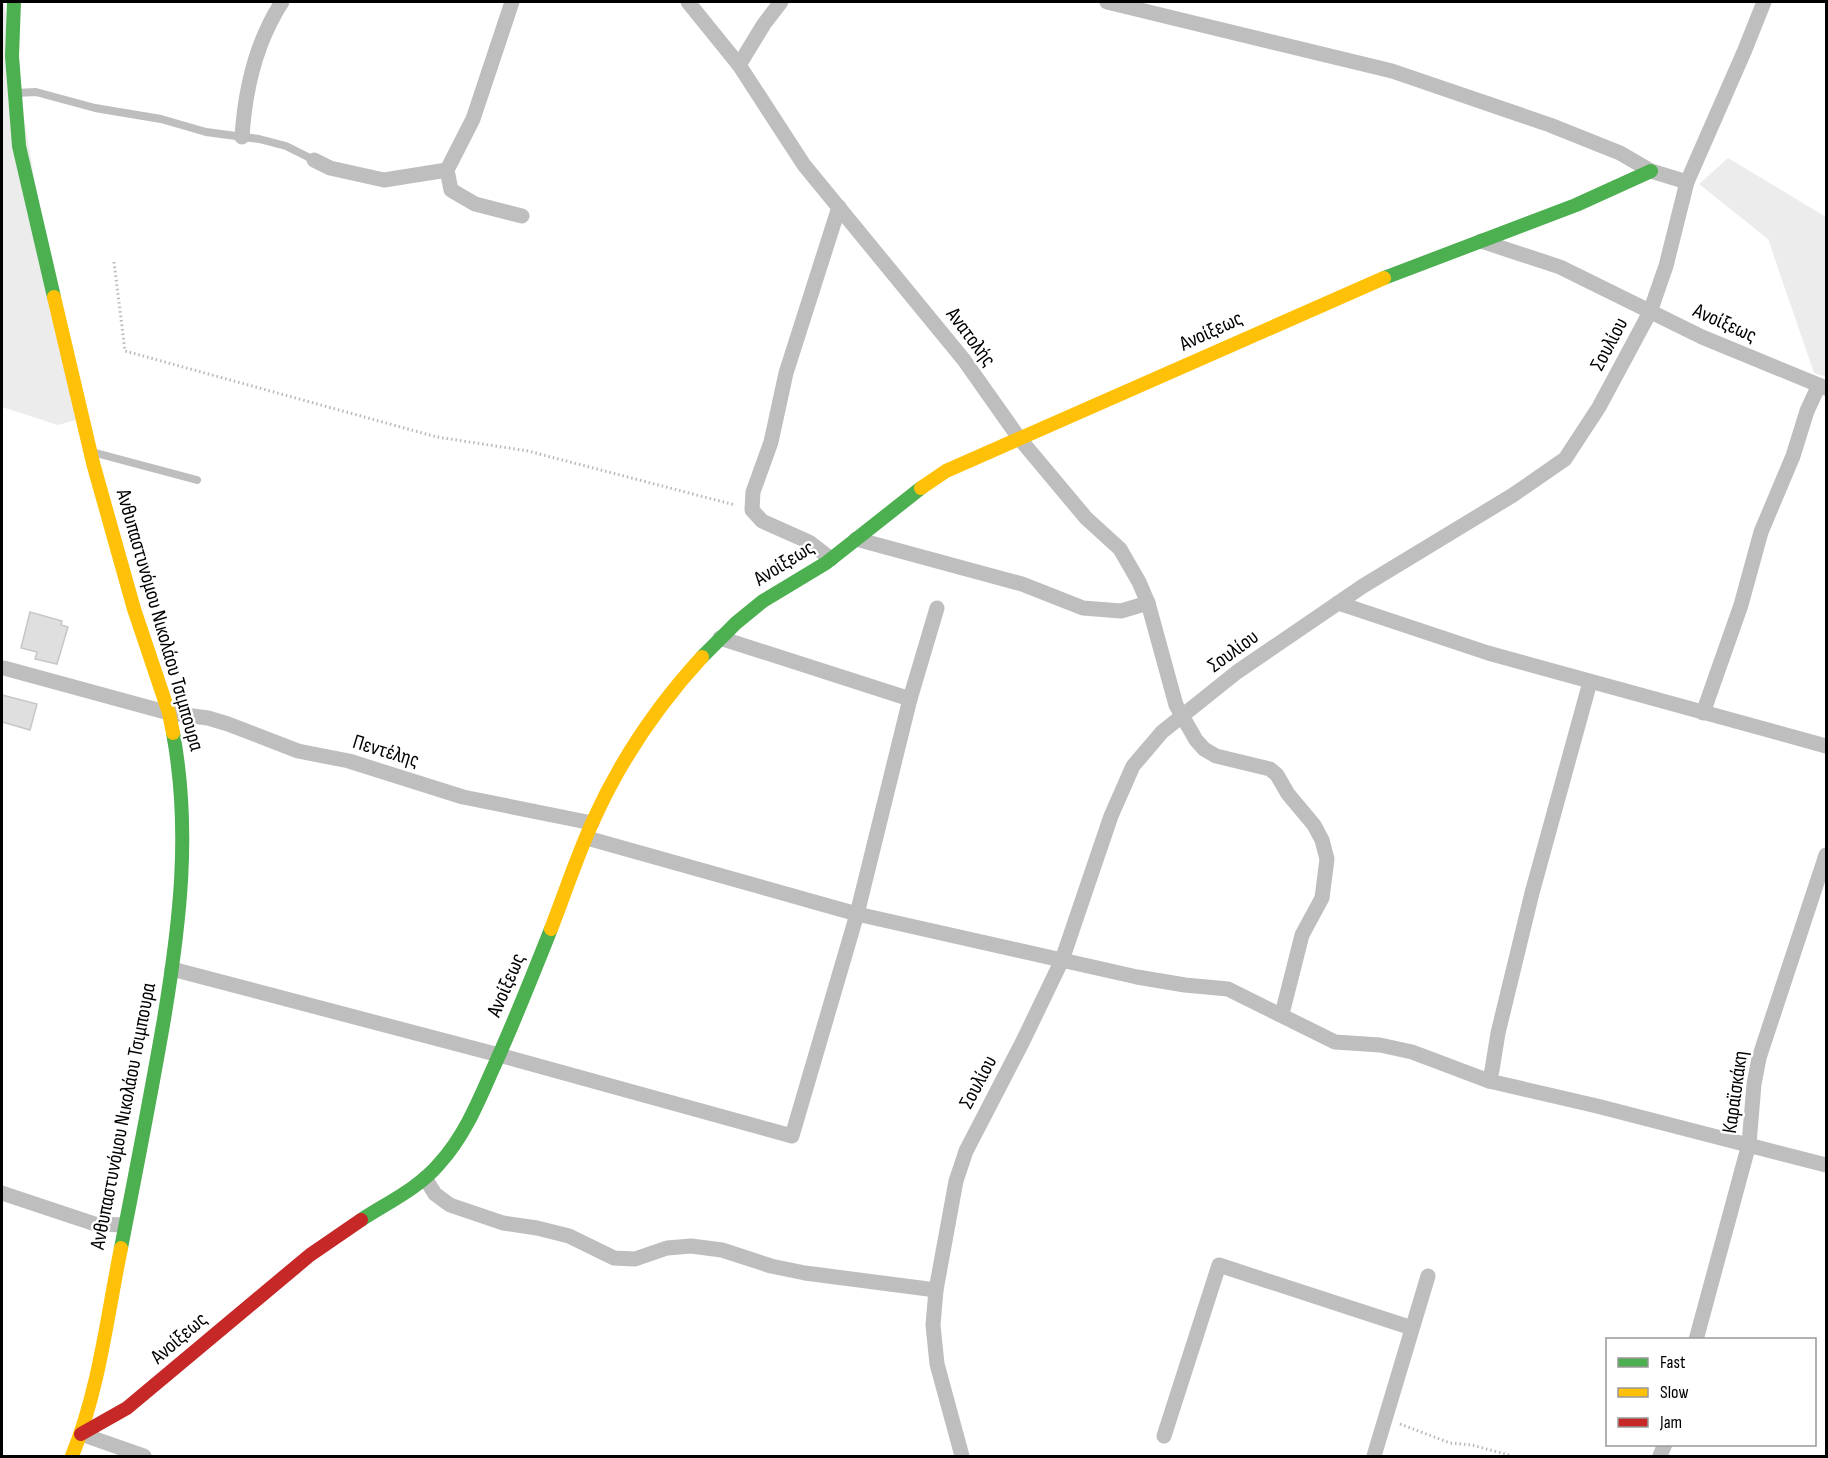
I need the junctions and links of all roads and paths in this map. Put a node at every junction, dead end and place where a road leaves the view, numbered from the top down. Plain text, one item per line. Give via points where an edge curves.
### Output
1 (14, 2) edge
2 (282, 2) edge
3 (512, 2) edge
4 (688, 2) edge
5 (781, 2) edge
6 (1107, 2) edge
7 (1764, 2) edge
8 (739, 65) junction
9 (13, 93) junction
10 (242, 137) junction
11 (314, 160) joint
12 (447, 170) junction
13 (1651, 171) junction
14 (1687, 182) junction
15 (839, 207) junction
16 (522, 216) dead end
17 (1481, 241) junction
18 (114, 262) dead end
19 (1650, 312) junction
20 (1823, 386) edge
21 (1019, 438) junction
22 (90, 452) junction
23 (197, 480) dead end
24 (752, 510) junction
25 (856, 539) junction
26 (831, 559) junction
27 (1148, 603) junction
28 (1338, 603) junction
29 (937, 608) dead end
30 (720, 638) junction
31 (4, 668) dead end
32 (1590, 682) junction
33 (910, 699) junction
34 (169, 713) junction
35 (1703, 713) junction
36 (1181, 716) junction
37 (1827, 746) edge
38 (592, 823) junction
39 (587, 838) junction
40 (1827, 855) edge
41 (857, 914) junction
42 (1062, 960) junction
43 (172, 969) junction
44 (1282, 1014) junction
45 (499, 1055) junction
46 (1489, 1081) junction
47 (1749, 1144) junction
48 (1827, 1166) edge
49 (425, 1179) junction
50 (2, 1193) edge
51 (124, 1225) junction
52 (1428, 1276) dead end
53 (936, 1290) junction
54 (1412, 1328) junction
55 (1697, 1338) edge
56 (1384, 1418) junction
57 (81, 1434) junction
58 (1164, 1436) dead end
59 (72, 1456) edge
60 (144, 1456) edge
61 (962, 1456) edge
62 (1374, 1456) edge
63 (1512, 1456) edge

1 - 9 street, Ανθυπαστυνόμου Νικολάου Τσιμπουρα
2 - 10 street via 255,64 245,100
3 - 12 street via 473,119
4 - 8 street, Ανατολής
5 - 8 street
6 - 13 street via 1392,71 1550,125 1620,153
7 - 14 street, Σουλίου
8 - 15 street, Ανατολής via 804,165
9 - 10 lane via 36,92 95,108
9 - 22 street, Ανθυπαστυνόμου Νικολάου Τσιμπουρα via 19,146
10 - 11 lane via 286,146
11 - 12 street via 330,168 384,180
12 - 16 street via 451,190 475,204
13 - 14 street
13 - 17 street
14 - 19 street, Σουλίου
15 - 21 street, Ανατολής via 964,360
15 - 24 street via 786,373 771,442 753,492
17 - 19 street, Ανοίξεως via 1560,267
17 - 21 street, Ανοίξεως via 1363,286
18 - 24 path via 125,351 437,437 528,451
19 - 20 street, Ανοίξεως
19 - 28 street, Σουλίου via 1599,407 1565,459
20 - 35 street via 1807,411 1761,532
21 - 25 street, Ανοίξεως via 946,471
21 - 27 street, Ανατολής via 1086,518 1118,547
22 - 23 lane
22 - 34 street, Ανθυπαστυνόμου Νικολάου Τσιμπουρα via 134,609
24 - 26 street via 762,521 809,542
25 - 26 street, Ανοίξεως
25 - 27 street via 1022,584 1083,608 1121,611
26 - 30 street, Ανοίξεως via 765,599
27 - 36 street, Ανατολής
28 - 32 street
28 - 36 street, Σουλίου
29 - 33 street
30 - 33 street
30 - 38 street, Ανοίξεως via 637,740
31 - 34 street, Πεντέλης
32 - 35 street
32 - 46 street via 1532,893
33 - 41 street
34 - 38 street, Πεντέλης via 218,721 298,751 349,761 463,797
34 - 43 street, Ανθυπαστυνόμου Νικολάου Τσιμπουρα via 179,765 182,814 182,889
35 - 37 street
36 - 42 street, Σουλίου via 1151,744 1128,776
36 - 44 street, Ανατολής via 1208,752 1275,772 1322,840 1327,868 1323,892 1302,936
38 - 39 street, Ανοίξεως
39 - 41 street
39 - 45 street, Ανοίξεως
40 - 47 street, Καραϊσκάκη via 1759,1058
41 - 42 street
41 - 45 street via 792,1136
42 - 44 street via 1185,985 1228,989
42 - 53 street, Σουλίου via 961,1163
43 - 45 street
43 - 51 street, Ανθυπαστυνόμου Νικολάου Τσιμπουρα
44 - 46 street via 1335,1042 1412,1052
45 - 49 street, Ανοίξεως via 465,1128
46 - 47 street
47 - 48 street
47 - 55 street, Καραϊσκάκη
49 - 53 street via 435,1194 450,1205 503,1223 569,1236 614,1258 635,1259 667,1248 699,1246 805,1274
49 - 57 street, Ανοίξεως via 325,1243 150,1390
50 - 51 street via 95,1224
51 - 57 street, Ανθυπαστυνόμου Νικολάου Τσιμπουρα
52 - 54 street
53 - 61 street, Σουλίου via 934,1347
54 - 56 street
54 - 58 street via 1219,1265
56 - 62 street
56 - 63 path via 1450,1443
57 - 59 street
57 - 60 street

